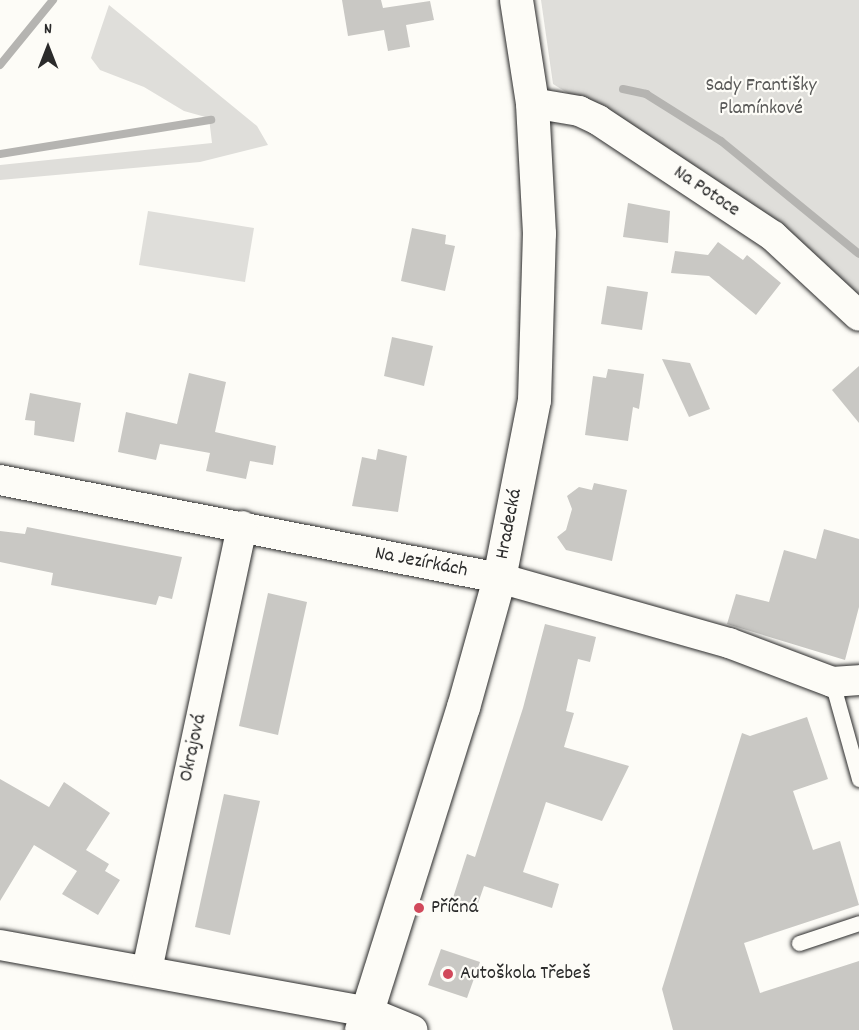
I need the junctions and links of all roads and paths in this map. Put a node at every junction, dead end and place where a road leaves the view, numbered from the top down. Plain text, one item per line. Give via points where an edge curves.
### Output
1 (516, 0) edge
2 (532, 103) junction
3 (859, 316) edge
4 (0, 480) edge
5 (242, 526) junction
6 (499, 578) junction
7 (845, 681) edge
8 (859, 778) edge
9 (859, 923) edge
10 (799, 943) dead end
11 (3, 952) edge
12 (147, 970) junction
13 (364, 1021) edge
14 (412, 1030) edge

1 - 2 street, Hradecká
2 - 3 street, Na Potoce via 562,107 598,120 772,236
2 - 6 street, Hradecká via 539,232 534,400
4 - 5 street, Na Jezírkách
5 - 6 street, Na Jezírkách
5 - 12 street, Okrajová
6 - 7 street, Na Jezírkách via 729,643
6 - 13 street, Hradecká
7 - 8 lane, Na Jezírkách
9 - 10 lane
11 - 12 street
12 - 13 street
13 - 14 street

